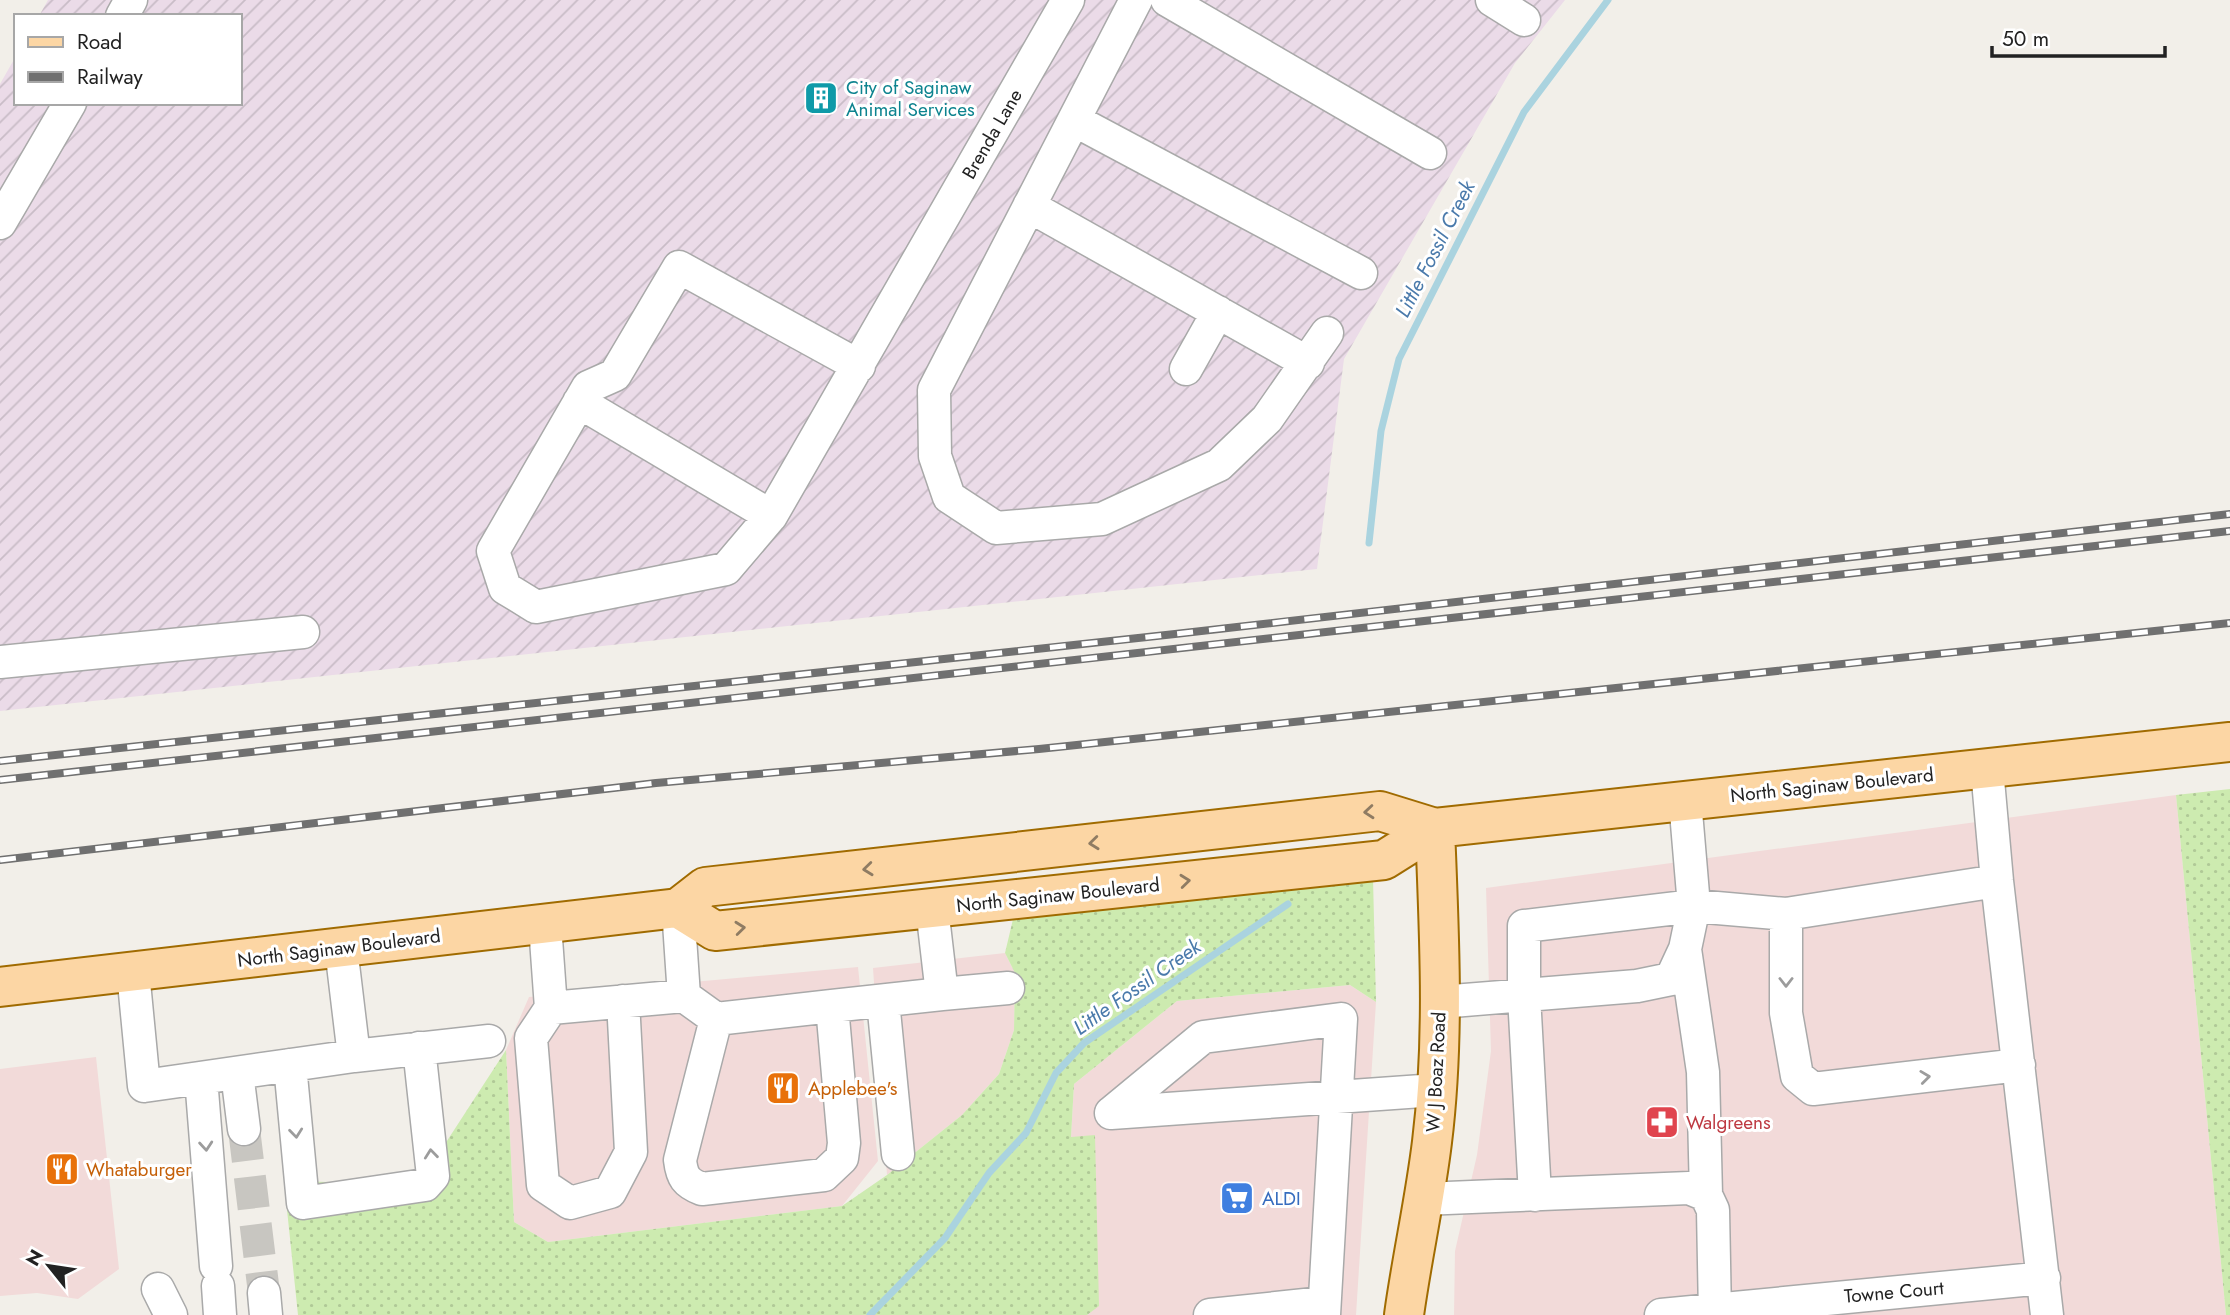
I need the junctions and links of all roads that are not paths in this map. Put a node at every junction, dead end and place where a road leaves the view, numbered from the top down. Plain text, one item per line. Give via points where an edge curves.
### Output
1 (1068, 0) edge
2 (1136, 0) edge
3 (1167, 0) edge
4 (1492, 0) edge
5 (1524, 20) dead end
6 (69, 105) edge
7 (1074, 120) junction
8 (1430, 153) dead end
9 (1029, 206) junction
10 (0, 223) edge
11 (1361, 273) dead end
12 (1218, 312) junction
13 (1327, 333) dead end
14 (1308, 363) junction
15 (859, 366) junction
16 (1186, 369) dead end
17 (579, 402) junction
18 (771, 516) junction
19 (303, 632) dead end
20 (0, 662) edge
21 (2230, 742) edge
22 (1987, 769) junction
23 (1685, 800) junction
24 (1435, 828) junction
25 (1997, 881) junction
26 (1694, 906) junction
27 (678, 908) junction
28 (932, 908) junction
29 (1786, 914) junction
30 (545, 925) junction
31 (341, 948) junction
32 (1685, 949) junction
33 (133, 972) junction
34 (0, 987) edge
35 (1008, 988) dead end
36 (942, 994) junction
37 (684, 996) junction
38 (1524, 996) junction
39 (623, 1000) junction
40 (883, 1001) junction
41 (1440, 1002) junction
42 (832, 1006) junction
43 (551, 1008) junction
44 (716, 1019) junction
45 (489, 1041) dead end
46 (419, 1048) junction
47 (355, 1056) junction
48 (290, 1065) junction
49 (2019, 1065) junction
50 (237, 1073) junction
51 (201, 1078) junction
52 (1436, 1090) junction
53 (1338, 1096) junction
54 (244, 1129) tunnel mouth
55 (898, 1154) dead end
56 (1535, 1195) junction
57 (1706, 1195) junction
58 (1423, 1199) junction
59 (2044, 1278) junction
60 (218, 1289) edge
61 (1910, 1303) edge
62 (1324, 1309) edge
63 (1715, 1312) edge
64 (1210, 1315) edge
65 (1404, 1315) edge
66 (1661, 1315) edge
67 (2047, 1315) edge

1 - 15 street, Brenda Lane
2 - 7 street
3 - 8 street
4 - 5 street
6 - 10 street
7 - 9 street
7 - 11 street
9 - 12 street
9 - 14 street via 934,390 934,456 949,497 996,528 1101,519 1219,464 1267,419
12 - 14 street
12 - 16 street
13 - 14 street
15 - 17 street, Brenda Lane via 679,267 615,375 588,387
15 - 18 street, Brenda Lane
17 - 18 street
17 - 18 street, Brenda Lane via 493,551 505,588 536,607 726,569
19 - 20 street
21 - 22 main road, North Saginaw Boulevard
22 - 23 main road, North Saginaw Boulevard
22 - 25 street
23 - 24 main road, North Saginaw Boulevard
23 - 26 street
24 -> 27 main road, North Saginaw Boulevard via 1380,811 705,887
28 -> 24 main road, North Saginaw Boulevard via 1384,860
24 - 41 main road, W J Boaz Road
25 - 29 street
25 - 49 street
26 - 29 street
26 - 32 street
26 - 38 street via 1524,926
27 -> 28 main road, North Saginaw Boulevard via 715,931
27 - 30 main road, North Saginaw Boulevard
27 - 37 street
28 - 36 street
29 -> 49 street via 1786,1013 1797,1076 1813,1089
30 - 31 main road, North Saginaw Boulevard
30 - 43 street
31 - 33 main road, North Saginaw Boulevard
31 - 47 street
32 - 38 street via 1671,979
32 - 57 street via 1703,1072
33 - 34 main road, North Saginaw Boulevard
33 - 51 street via 144,1086
35 - 36 street
36 - 40 street
37 - 39 street
37 - 44 street
38 - 41 street
38 - 56 street
39 - 43 street
39 - 43 street via 631,1152 610,1192 570,1203 543,1185 531,1038
40 - 42 street
40 - 55 street
41 - 52 main road, W J Boaz Road
42 - 44 street
42 - 44 street via 844,1143 835,1168 824,1175 702,1189 681,1175 680,1160
45 - 46 street
46 - 47 street
48 -> 46 street via 303,1203 425,1185 433,1176
47 - 48 street
48 - 50 street
49 - 59 street
50 - 51 street
50 - 54 street
51 -> 60 street
52 - 53 street
52 - 58 main road, W J Boaz Road
53 - 53 street via 1178,1108 1111,1113 1203,1037 1341,1019
53 - 62 street
56 - 57 street via 1689,1188
56 - 58 street
57 - 63 street via 1713,1210
58 - 65 main road, W J Boaz Road
59 - 61 street, Towne Court
59 - 67 street
61 - 63 street, Towne Court
62 - 64 street
63 - 66 street, Towne Court

